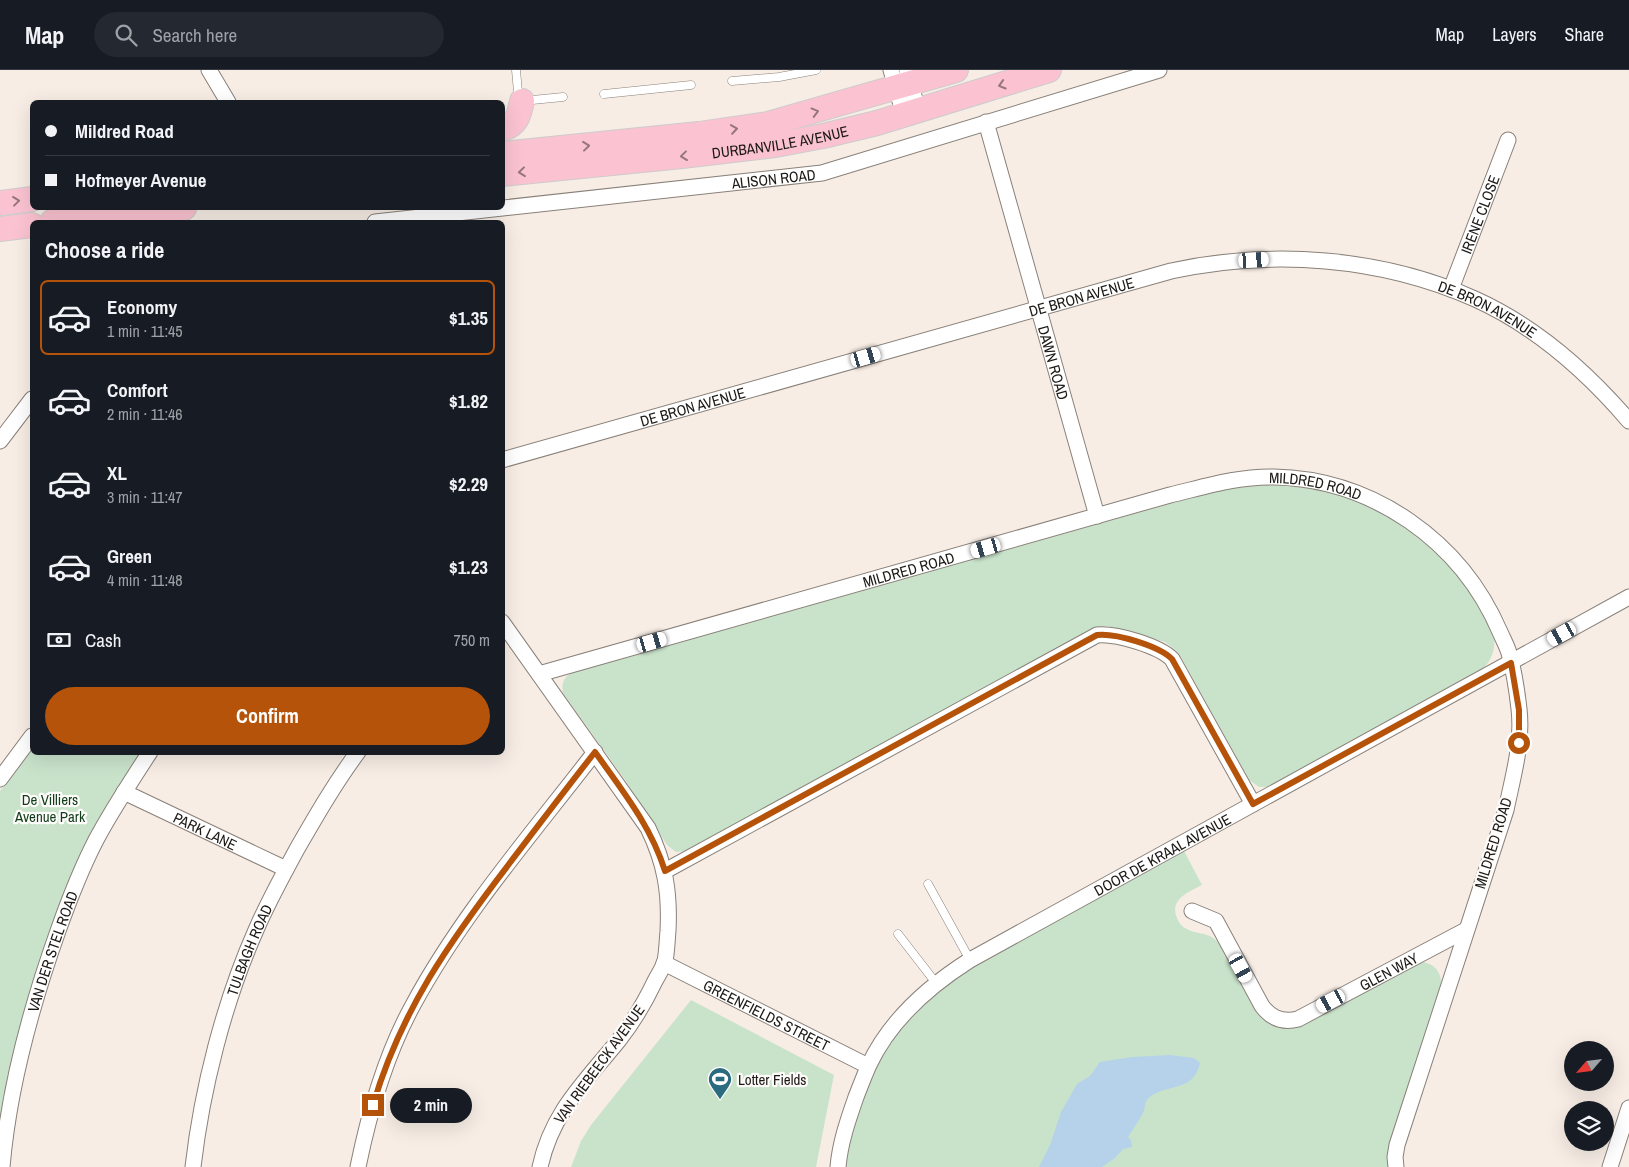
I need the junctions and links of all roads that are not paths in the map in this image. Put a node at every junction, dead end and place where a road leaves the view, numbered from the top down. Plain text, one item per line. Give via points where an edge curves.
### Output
1 (209, 70) edge
2 (516, 70) edge
3 (816, 70) edge
4 (956, 70) edge
5 (1049, 70) edge
6 (1159, 70) edge
7 (901, 78) edge
8 (732, 82) dead end
9 (691, 85) dead end
10 (604, 94) dead end
11 (563, 97) dead end
12 (227, 100) edge
13 (522, 101) junction
14 (911, 113) junction
15 (986, 122) junction
16 (505, 127) edge
17 (1508, 140) dead end
18 (505, 154) edge
19 (505, 174) edge
20 (30, 200) edge
21 (0, 203) edge
22 (505, 208) edge
23 (165, 210) edge
24 (484, 210) edge
25 (71, 220) edge
26 (393, 220) edge
27 (30, 225) edge
28 (0, 229) edge
29 (1451, 289) junction
30 (1038, 308) junction
31 (30, 402) edge
32 (1629, 421) edge
33 (0, 441) edge
34 (505, 459) edge
35 (1097, 516) junction
36 (1629, 597) edge
37 (505, 626) edge
38 (1511, 663) junction
39 (539, 674) junction
40 (30, 739) edge
41 (595, 752) junction
42 (148, 755) edge
43 (356, 755) edge
44 (0, 779) edge
45 (124, 792) junction
46 (1253, 804) junction
47 (286, 869) junction
48 (665, 871) junction
49 (928, 884) dead end
50 (1192, 911) dead end
51 (1466, 930) junction
52 (898, 934) dead end
53 (970, 960) junction
54 (664, 963) junction
55 (936, 984) junction
56 (868, 1066) junction
57 (1629, 1108) edge
58 (2, 1167) edge
59 (193, 1167) edge
60 (358, 1167) edge
61 (540, 1167) edge
62 (838, 1167) edge
63 (1396, 1167) edge
64 (1610, 1167) edge

1 - 12 street
2 - 13 lane
3 - 8 lane
4 - 7 main road, DURBANVILLE AVENUE
5 -> 14 main road, DURBANVILLE AVENUE
6 - 15 street, ALISON ROAD
7 - 14 street
18 -> 7 main road, DURBANVILLE AVENUE via 768,124
9 - 10 lane
11 - 13 lane
13 - 16 main road via 516,121
14 -> 19 main road, DURBANVILLE AVENUE via 775,145
15 - 22 street, ALISON ROAD via 822,173
15 - 30 street, DAWN ROAD
17 - 29 street, IRENE CLOSE
21 -> 20 main road
23 - 25 main road
24 - 26 street, ALISON ROAD
27 - 28 main road
29 - 30 street, DE BRON AVENUE via 1335,261 1268,259 1226,261 1171,271
29 - 32 street, DE BRON AVENUE via 1501,313 1547,343 1591,380
30 - 34 street, DE BRON AVENUE
30 - 35 street, DAWN ROAD
31 - 33 street
35 - 38 street, MILDRED ROAD via 1250,477 1304,480 1362,495 1421,529 1454,560 1490,611
35 - 39 street, MILDRED ROAD
36 - 38 street, DOOR DE KRAAL AVENUE
37 - 39 street, VAN RIEBEECK AVENUE
38 - 46 street, DOOR DE KRAAL AVENUE
38 - 51 street, MILDRED ROAD via 1519,710 1516,765 1506,810
39 - 41 street, VAN RIEBEECK AVENUE
40 - 44 street
41 - 48 street, VAN RIEBEECK AVENUE via 648,828
41 - 60 street via 462,925 436,964 388,1062 376,1094
42 - 45 street, VAN DER STEL ROAD
43 - 47 street, TULBAGH ROAD
45 - 47 street, PARK LANE
45 - 58 street, VAN DER STEL ROAD via 73,890 28,1021 12,1092
46 - 48 street via 1172,659 1156,648 1111,635 1097,635
46 - 53 street, DOOR DE KRAAL AVENUE
47 - 59 street, TULBAGH ROAD via 256,929 225,1016 210,1072
48 - 54 street, VAN RIEBEECK AVENUE via 668,904
49 - 53 lane
50 - 51 street, GLEN WAY via 1216,922 1262,1006 1271,1016 1284,1020 1298,1019
51 - 63 street, MILDRED ROAD via 1397,1145
52 - 55 lane
53 - 55 street, DOOR DE KRAAL AVENUE
54 - 56 street, GREENFIELDS STREET
54 - 61 street, VAN RIEBEECK AVENUE via 626,1030 562,1111 551,1132
55 - 56 street, DOOR DE KRAAL AVENUE via 904,1014
56 - 62 street, DOOR DE KRAAL AVENUE via 846,1128
57 - 64 street

